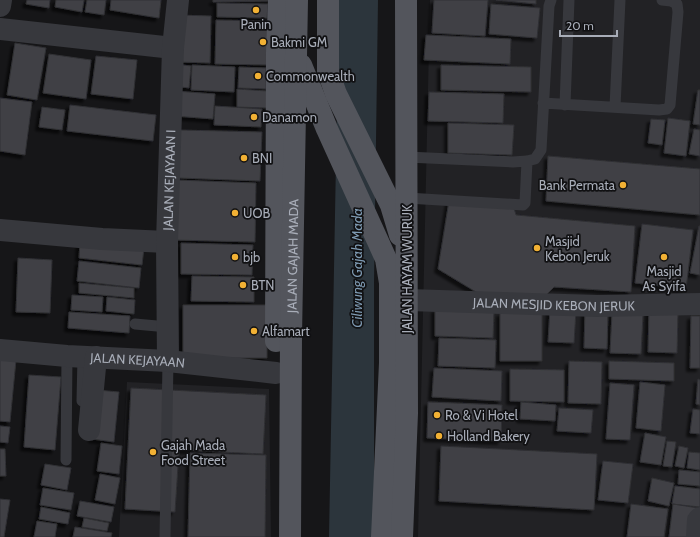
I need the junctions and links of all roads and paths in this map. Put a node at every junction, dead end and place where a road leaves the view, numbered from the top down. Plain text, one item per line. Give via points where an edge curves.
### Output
1 (1, 0) edge
2 (178, 0) edge
3 (279, 0) edge
4 (297, 0) edge
5 (328, 0) edge
6 (406, 0) edge
7 (551, 0) edge
8 (569, 0) edge
9 (620, 0) edge
10 (662, 0) edge
11 (0, 6) edge
12 (0, 29) edge
13 (297, 47) junction
14 (173, 48) junction
15 (543, 104) junction
16 (565, 105) junction
17 (616, 107) junction
18 (407, 157) junction
19 (527, 161) junction
20 (397, 198) junction
21 (0, 230) edge
22 (167, 242) junction
23 (408, 300) junction
24 (700, 304) edge
25 (135, 324) dead end
26 (168, 327) junction
27 (0, 350) edge
28 (82, 356) junction
29 (168, 361) junction
30 (276, 372) junction
31 (81, 410) dead end
32 (89, 430) dead end
33 (406, 446) junction
34 (66, 460) dead end
35 (290, 462) junction
36 (700, 518) edge
37 (165, 537) edge
38 (290, 537) edge
39 (382, 537) edge
40 (402, 537) edge
41 (697, 537) edge

1 - 11 street
2 - 14 street, JALAN KEJAYAAN I
3 - 30 main road
4 - 13 main road, JALAN GAJAH MADA
5 - 20 main road via 328,71 336,94
6 - 18 main road, JALAN HAYAM WURUK
7 - 15 lane
8 - 16 lane
9 - 17 lane
10 - 17 lane via 677,4 678,12 670,105 659,110
12 - 14 street
13 - 35 main road, JALAN GAJAH MADA
13 - 39 main road, JALAN HAYAM WURUK via 306,80 386,259 390,283 390,363
14 - 22 street, JALAN KEJAYAAN I
15 - 16 lane
15 - 19 lane via 541,150 535,159
16 - 17 lane
18 - 19 lane
18 - 20 main road, JALAN HAYAM WURUK
19 - 20 lane via 523,205
20 - 23 main road, JALAN HAYAM WURUK
20 - 33 main road via 402,248
21 - 22 street
22 - 26 street, JALAN KEJAYAAN I
23 - 24 street, JALAN MESJID KEBON JERUK via 597,306
23 - 33 main road, JALAN HAYAM WURUK
25 - 26 lane
26 - 29 street, JALAN KEJAYAAN I
27 - 28 street, JALAN KEJAYAAN
28 - 29 street, JALAN KEJAYAAN
28 - 31 lane
28 - 32 street
28 - 34 lane
29 - 30 street, JALAN KEJAYAAN
29 - 37 lane
30 - 35 main road via 276,441
33 - 40 main road, JALAN HAYAM WURUK
35 - 38 main road, JALAN GAJAH MADA
36 - 41 street

